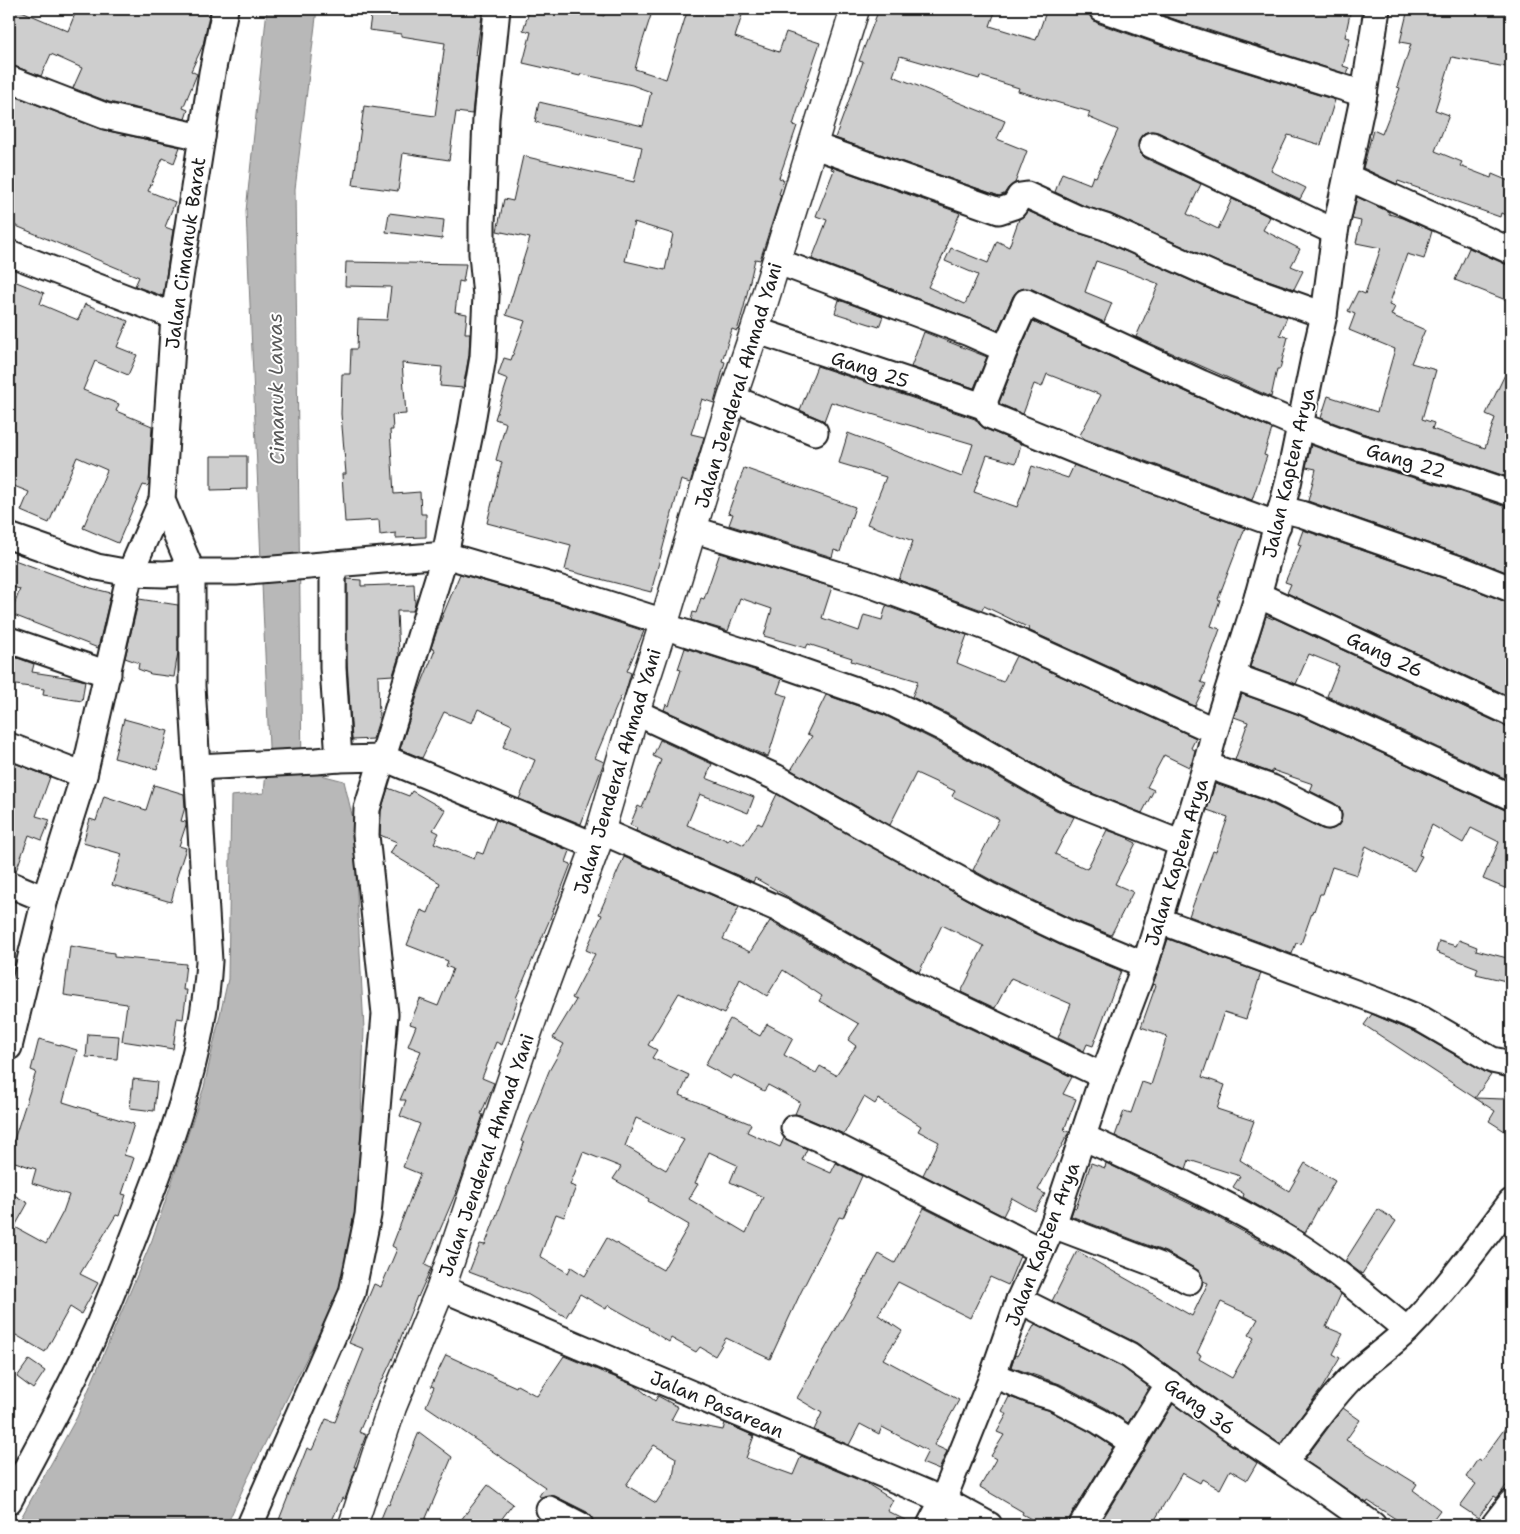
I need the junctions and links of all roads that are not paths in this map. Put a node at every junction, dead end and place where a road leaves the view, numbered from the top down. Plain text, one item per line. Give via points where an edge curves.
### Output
1 (225, 9) edge
2 (497, 9) edge
3 (855, 9) edge
4 (1102, 9) edge
5 (1377, 9) edge
6 (9, 79) edge
7 (1364, 94) junction
8 (202, 137) junction
9 (812, 145) junction
10 (1152, 145) dead end
11 (1347, 177) junction
12 (1335, 232) junction
13 (1511, 251) edge
14 (9, 253) edge
15 (776, 261) junction
16 (1324, 315) junction
17 (174, 316) junction
18 (755, 330) junction
19 (1005, 349) junction
20 (732, 398) junction
21 (986, 407) junction
22 (1301, 426) junction
23 (815, 432) dead end
24 (1511, 493) edge
25 (162, 500) junction
26 (1279, 517) junction
27 (692, 530) junction
28 (9, 536) edge
29 (445, 555) junction
30 (327, 565) junction
31 (192, 572) junction
32 (130, 573) junction
33 (1511, 589) edge
34 (1258, 595) junction
35 (663, 624) junction
36 (9, 640) edge
37 (108, 674) junction
38 (1233, 676) junction
39 (635, 712) junction
40 (1511, 713) edge
41 (1215, 730) junction
42 (9, 746) edge
43 (384, 758) junction
44 (328, 760) junction
45 (1206, 766) junction
46 (197, 767) junction
47 (84, 776) junction
48 (1511, 797) edge
49 (1328, 816) dead end
50 (598, 838) junction
51 (1182, 844) junction
52 (9, 884) edge
53 (45, 899) junction
54 (1158, 920) junction
55 (1145, 965) junction
56 (9, 1048) edge
57 (1511, 1064) edge
58 (1103, 1076) junction
59 (794, 1128) dead end
60 (1083, 1137) junction
61 (1511, 1202) edge
62 (1053, 1225) junction
63 (1041, 1251) junction
64 (1189, 1281) dead end
65 (441, 1288) junction
66 (1019, 1300) junction
67 (1407, 1330) junction
68 (993, 1375) junction
69 (1169, 1383) junction
70 (1133, 1442) junction
71 (1284, 1463) junction
72 (9, 1500) edge
73 (943, 1500) junction
74 (1511, 1503) edge
75 (550, 1509) dead end
76 (250, 1525) edge
77 (353, 1525) edge
78 (580, 1525) edge
79 (930, 1525) edge
80 (989, 1525) edge
81 (1082, 1525) edge
82 (1373, 1525) edge
83 (1494, 1525) edge

1 - 8 street, Jalan Cimanuk Barat
2 - 29 street via 486,118 482,224 486,296 483,357
3 - 9 main road, Jalan Jenderal Ahmad Yani
4 - 7 street
5 - 7 street, Jalan Kapten Arya
6 - 8 street via 105,116
7 - 11 street, Jalan Kapten Arya
8 - 17 street, Jalan Cimanuk Barat
9 - 15 main road, Jalan Jenderal Ahmad Yani
9 - 16 street via 1000,211 1014,206 1020,196 1027,195 1217,277
10 - 12 street
11 - 12 street, Jalan Kapten Arya
11 - 13 street
12 - 16 street, Jalan Kapten Arya
14 - 17 street
15 - 18 main road, Jalan Jenderal Ahmad Yani
15 - 19 street
16 - 22 street, Jalan Kapten Arya
17 - 25 street, Jalan Cimanuk Barat
18 - 20 main road, Jalan Jenderal Ahmad Yani
18 - 21 street, Gang 25
19 - 21 street via 985,400
19 - 22 street, Gang 22 via 1026,302
20 - 23 street
20 - 27 main road, Jalan Jenderal Ahmad Yani
21 - 26 street, Gang 25 via 991,416 1086,455
22 - 24 street, Gang 22 via 1358,447
22 - 26 street, Jalan Kapten Arya
25 - 31 street
25 - 32 street
26 - 33 street, Gang 25 via 1301,514
26 - 34 street, Jalan Kapten Arya
27 - 35 main road, Jalan Jenderal Ahmad Yani
27 - 41 street via 872,585 991,629
28 - 32 street via 97,568
29 - 30 street
29 - 35 street via 558,588
29 - 43 street
30 - 31 street
30 - 44 street via 333,668
31 - 32 street
31 - 46 street via 192,686
32 - 37 street
34 - 38 street, Jalan Kapten Arya
34 - 40 street, Gang 26
35 - 39 main road, Jalan Jenderal Ahmad Yani
35 - 51 street via 890,702 941,727 1063,797
36 - 37 street
37 - 47 street
38 - 41 street, Jalan Kapten Arya
38 - 48 street via 1302,701
39 - 50 main road, Jalan Jenderal Ahmad Yani
39 - 55 street via 775,777 988,894 1070,934
41 - 45 street, Jalan Kapten Arya
42 - 47 street
43 - 44 street
43 - 50 street
43 - 76 street via 367,809 366,835 385,1014 368,1215 352,1294
44 - 46 street
45 - 49 street via 1272,788
45 - 51 street, Jalan Kapten Arya
46 - 72 street via 209,961 207,993 194,1055 160,1170 97,1329
47 - 53 street
50 - 58 street via 780,910 915,986
50 - 65 main road, Jalan Jenderal Ahmad Yani via 536,1008
51 - 54 street, Jalan Kapten Arya
52 - 53 street
53 - 56 street
54 - 55 street, Jalan Kapten Arya
54 - 57 street via 1377,1001 1422,1020 1492,1060
55 - 58 street, Jalan Kapten Arya
58 - 60 street, Jalan Kapten Arya
59 - 63 street
60 - 62 street, Jalan Kapten Arya
60 - 67 street via 1222,1204 1299,1247
61 - 67 street via 1466,1263
62 - 63 street, Jalan Kapten Arya
62 - 64 street via 1154,1263
63 - 66 street, Jalan Kapten Arya
65 - 73 street, Jalan Pasarean
65 - 77 main road, Jalan Jenderal Ahmad Yani via 392,1407
66 - 68 street, Jalan Kapten Arya
66 - 69 street, Gang 36 via 1129,1354
67 - 71 street via 1349,1380
68 - 70 street via 1053,1397
68 - 73 street, Jalan Kapten Arya
69 - 70 street
69 - 71 street, Gang 36
70 - 81 street
71 - 82 street, Gang 36
73 - 79 street, Jalan Kapten Arya
73 - 80 street, Jalan Pasarean
74 - 83 street
75 - 78 street

